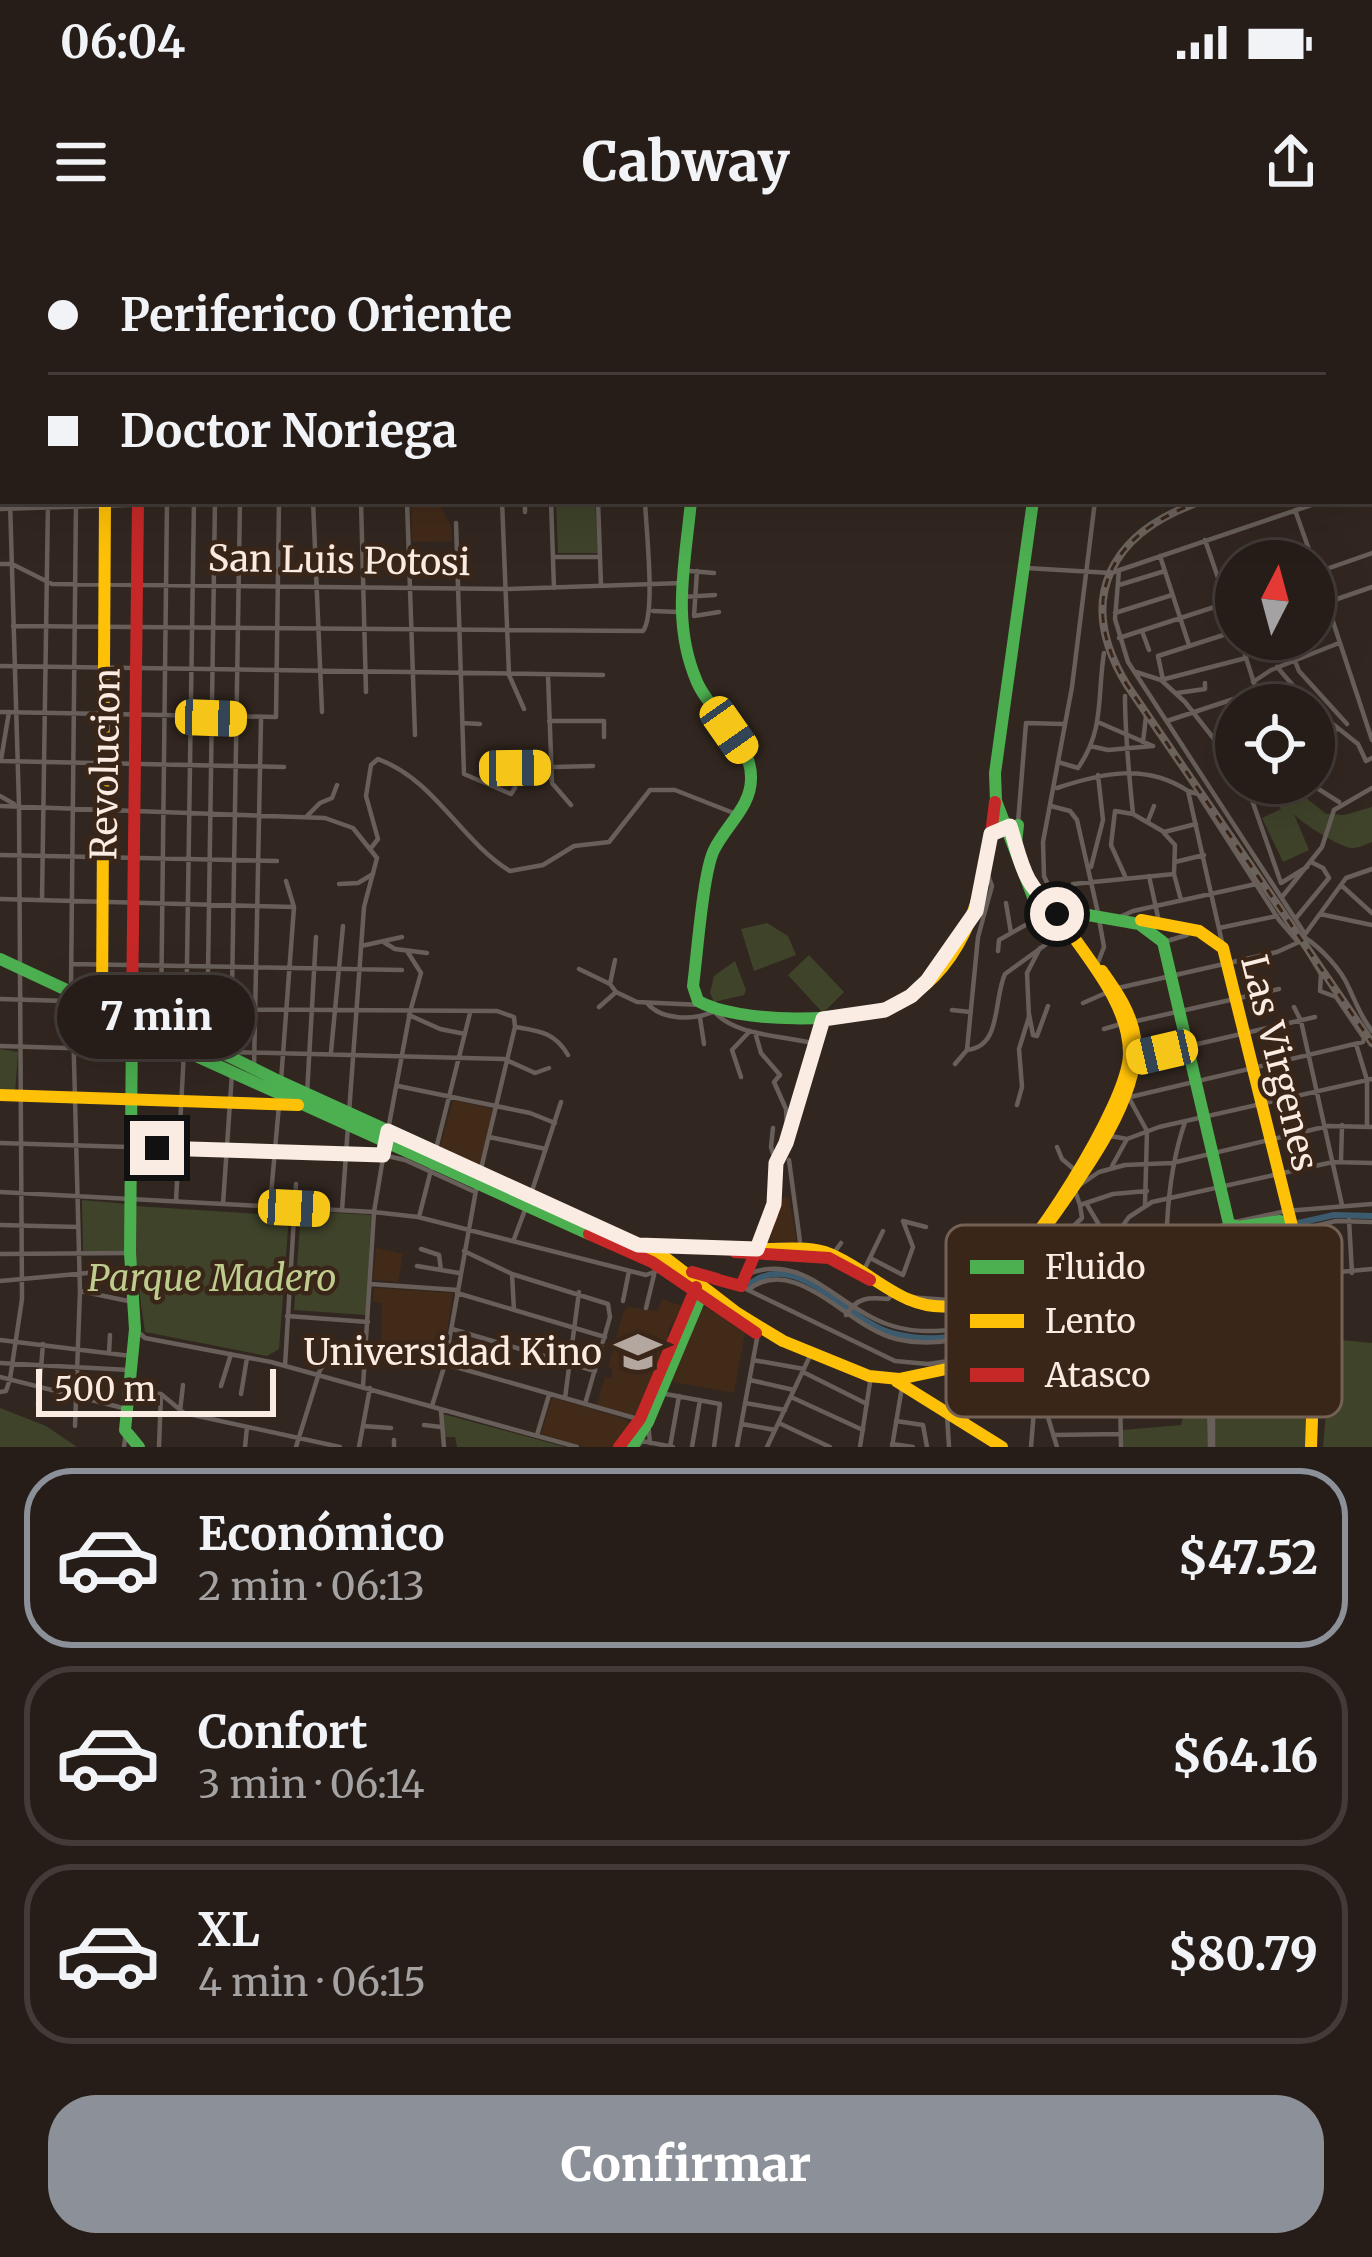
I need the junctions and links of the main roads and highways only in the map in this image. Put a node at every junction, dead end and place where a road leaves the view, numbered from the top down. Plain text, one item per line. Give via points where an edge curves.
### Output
1 (105, 504) edge
2 (138, 504) edge
3 (691, 504) edge
4 (1036, 504) edge
5 (1028, 568) junction
6 (995, 801) junction
7 (1011, 826) junction
8 (991, 834) junction
9 (1055, 911) junction
10 (1098, 915) junction
11 (1150, 924) junction
12 (0, 963) edge
13 (1113, 990) junction
14 (86, 1001) junction
15 (132, 1008) junction
16 (823, 1019) junction
17 (1128, 1023) junction
18 (132, 1027) junction
19 (280, 1094) junction
20 (0, 1095) edge
21 (1125, 1097) junction
22 (131, 1099) junction
23 (304, 1100) junction
24 (386, 1143) junction
25 (433, 1163) junction
26 (528, 1202) junction
27 (1288, 1220) junction
28 (1042, 1225) joint
29 (1232, 1225) edge
30 (1249, 1225) edge
31 (1290, 1225) edge
32 (638, 1245) junction
33 (746, 1250) junction
34 (801, 1251) junction
35 (703, 1295) junction
36 (896, 1295) junction
37 (946, 1306) edge
38 (946, 1310) edge
39 (728, 1312) junction
40 (807, 1363) junction
41 (946, 1369) edge
42 (946, 1374) edge
43 (899, 1383) junction
44 (946, 1414) edge
45 (950, 1417) edge
46 (1315, 1417) edge
47 (1319, 1417) edge
48 (644, 1421) junction
49 (125, 1440) edge
50 (140, 1447) edge
51 (619, 1447) edge
52 (634, 1447) edge
53 (1002, 1447) edge
54 (1314, 1447) edge

1 - 14 main road via 102,965
2 - 15 main road, Revolucion
3 - 16 main road via 682,640 691,670 752,769 750,793 712,854 693,986 707,1011
4 - 5 main road
5 - 6 main road
5 - 7 main road via 1000,772
6 - 7 main road
6 - 8 main road
7 - 8 main road
7 - 9 main road via 1031,886
7 - 9 main road via 1026,886
8 - 16 main road via 971,920 920,989 885,1010
9 - 10 main road
9 - 13 main road
9 - 13 main road
10 - 11 main road
10 - 11 main road
11 - 27 main road, Las Virgenes via 1199,931 1223,948
11 - 29 main road via 1163,942
12 - 14 main road
13 - 17 main road
14 - 15 main road
14 - 18 main road
15 - 18 main road, Revolucion
15 - 19 main road via 230,1054
16 - 33 main road via 774,1204
17 - 21 main road
17 - 21 main road via 1137,1058
18 - 19 main road
18 - 22 main road, Revolucion
19 - 22 main road via 230,1102
19 - 23 main road
19 - 23 main road
20 - 22 main road
21 - 28 main road
21 - 28 main road via 1074,1187
22 - 49 main road, Revolucion via 135,1329
23 - 24 main road
24 - 25 main road
24 - 25 main road
25 - 26 main road
26 - 32 main road
26 - 35 main road
27 - 30 main road
27 - 31 main road, Las Virgenes
32 - 33 main road
32 - 35 main road via 687,1271
33 - 34 main road
33 - 35 main road via 745,1284
34 - 36 main road
34 - 36 main road via 837,1248 867,1264
35 - 39 main road
35 - 48 main road
35 - 48 main road
36 - 37 main road
36 - 38 main road
39 - 40 main road
39 - 40 main road
40 - 43 main road
41 - 43 main road
42 - 43 main road
43 - 44 main road
45 - 53 main road
46 - 54 main road
47 - 54 main road
48 - 51 main road
48 - 52 main road
49 - 50 main road

